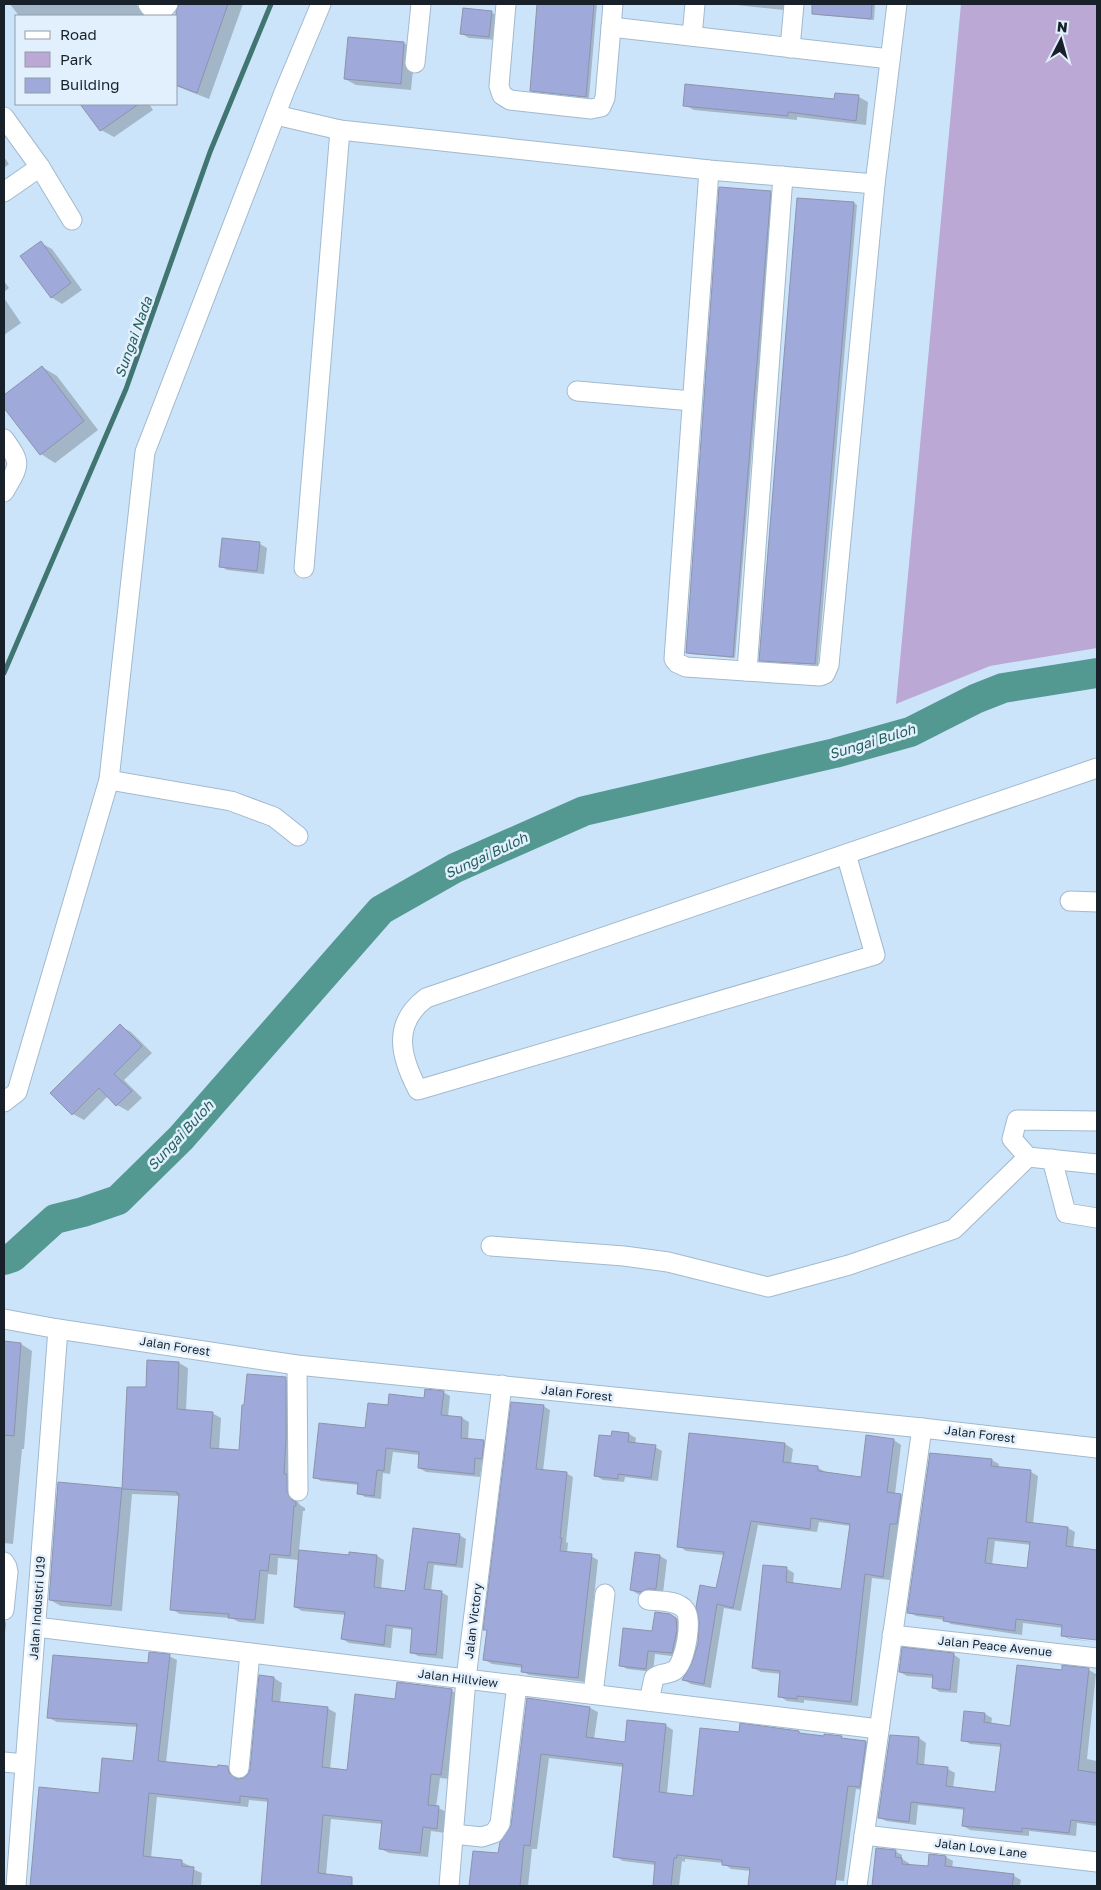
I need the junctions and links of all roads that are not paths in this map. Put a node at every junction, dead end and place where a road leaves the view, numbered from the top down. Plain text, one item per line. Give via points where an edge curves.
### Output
1 (148, 4) edge
2 (168, 4) edge
3 (321, 4) edge
4 (421, 4) edge
5 (506, 4) edge
6 (613, 4) edge
7 (695, 4) edge
8 (794, 4) edge
9 (897, 4) edge
10 (611, 27) junction
11 (692, 36) junction
12 (790, 48) junction
13 (890, 59) junction
14 (415, 63) dead end
15 (276, 115) junction
16 (4, 117) edge
17 (340, 130) junction
18 (40, 168) junction
19 (709, 170) junction
20 (783, 176) junction
21 (875, 184) junction
22 (4, 192) edge
23 (72, 220) dead end
24 (577, 391) dead end
25 (692, 402) junction
26 (4, 439) edge
27 (4, 492) edge
28 (304, 568) dead end
29 (747, 671) junction
30 (1097, 768) edge
31 (109, 780) junction
32 (298, 836) dead end
33 (846, 854) junction
34 (1070, 901) dead end
35 (1097, 902) edge
36 (4, 1102) edge
37 (1097, 1120) edge
38 (1028, 1157) junction
39 (1052, 1159) junction
40 (1097, 1164) edge
41 (1097, 1218) edge
42 (491, 1246) dead end
43 (4, 1319) edge
44 (58, 1329) junction
45 (297, 1365) junction
46 (502, 1386) junction
47 (922, 1428) junction
48 (1097, 1448) edge
49 (298, 1491) dead end
50 (4, 1562) edge
51 (605, 1594) dead end
52 (648, 1600) dead end
53 (4, 1610) edge
54 (36, 1627) junction
55 (892, 1635) junction
56 (250, 1653) junction
57 (1097, 1658) edge
58 (466, 1679) junction
59 (517, 1685) junction
60 (593, 1694) junction
61 (649, 1701) junction
62 (879, 1729) junction
63 (4, 1762) edge
64 (24, 1764) junction
65 (239, 1768) dead end
66 (453, 1834) junction
67 (864, 1835) junction
68 (1097, 1862) edge
69 (16, 1886) edge
70 (449, 1886) edge
71 (857, 1886) edge

1 - 2 street via 163,10
3 - 15 street
4 - 14 street
5 - 10 street via 499,86 502,95 510,100 591,109 601,106 605,98
6 - 10 street
7 - 11 street
8 - 12 street
9 - 13 street
10 - 11 street
11 - 12 street
12 - 13 street
13 - 21 street
15 - 17 street
15 - 31 street via 145,452
16 - 18 street
17 - 19 street
17 - 28 street
18 - 22 street
18 - 23 street
19 - 20 street
19 - 25 street
20 - 21 street
20 - 29 street
21 - 29 street via 829,666 825,674 816,677
24 - 25 street
25 - 29 street via 674,659 686,668
26 - 27 street via 18,462
30 - 33 street
31 - 32 street via 231,801 274,817
31 - 36 street via 17,1092
33 - 33 street via 875,955 418,1090 411,1077 402,1044 404,1028 412,1011 426,998
34 - 35 street
37 - 38 street via 1017,1120 1012,1139
38 - 39 street
38 - 42 street via 954,1229 849,1265 768,1286 660,1261
39 - 40 street
39 - 41 street via 1066,1213
43 - 44 street, Jalan Forest
44 - 45 street, Jalan Forest
44 - 54 street, Jalan Industri U19
45 - 46 street, Jalan Forest
45 - 49 street
46 - 47 street, Jalan Forest
46 - 58 street, Jalan Victory
47 - 48 street, Jalan Forest
47 - 55 street
50 - 53 street via 8,1572
51 - 60 street
52 - 61 street via 678,1605 685,1610 689,1622 679,1666 654,1678
54 - 56 street, Jalan Hillview
54 - 64 street, Jalan Industri U19
55 - 57 street, Jalan Peace Avenue
55 - 62 street
56 - 58 street, Jalan Hillview
56 - 65 street
58 - 59 street, Jalan Hillview
58 - 66 street, Jalan Victory
59 - 60 street, Jalan Hillview
59 - 66 street via 500,1824 494,1834 482,1837
60 - 61 street, Jalan Hillview
61 - 62 street, Jalan Hillview
62 - 67 street
63 - 64 street
64 - 69 street, Jalan Industri U19
66 - 70 street, Jalan Victory
67 - 68 street, Jalan Love Lane
67 - 71 street

